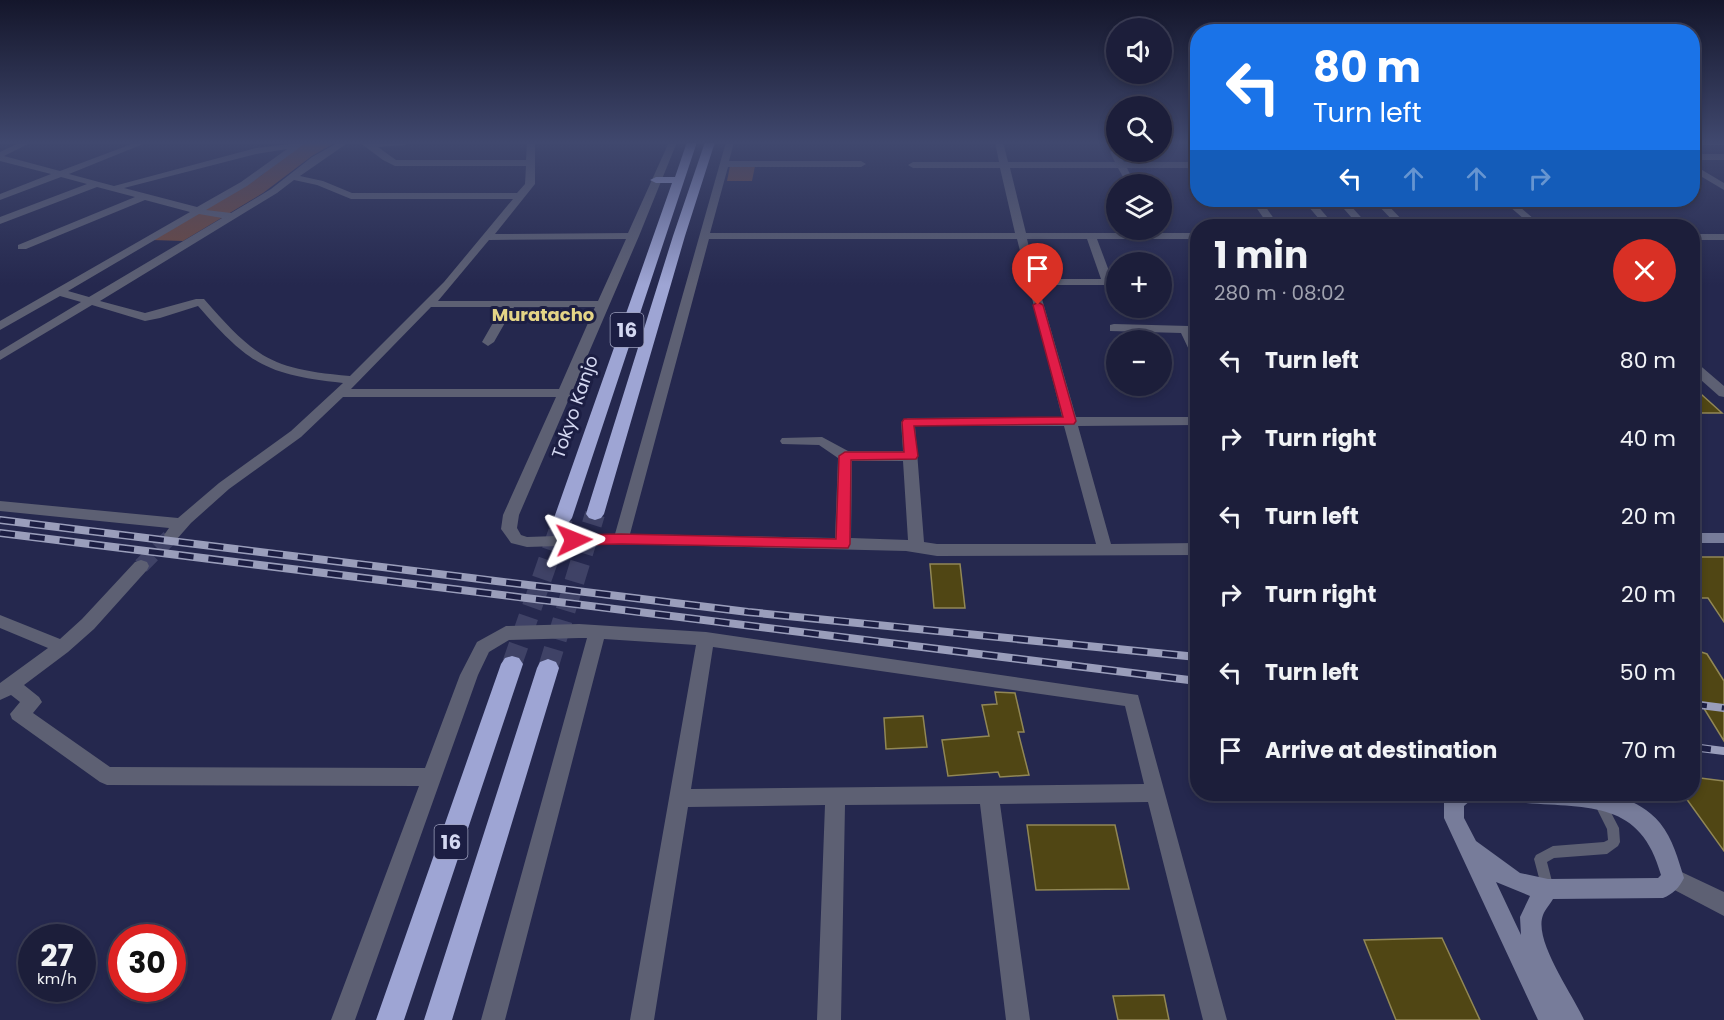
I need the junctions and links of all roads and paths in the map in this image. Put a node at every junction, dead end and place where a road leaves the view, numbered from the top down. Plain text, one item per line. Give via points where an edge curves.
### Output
1 (19, 190) edge
2 (81, 190) edge
3 (122, 190) edge
4 (234, 190) edge
5 (274, 190) edge
6 (336, 190) edge
7 (526, 190) edge
8 (653, 190) edge
9 (676, 190) edge
10 (694, 190) edge
11 (716, 190) edge
12 (1011, 190) edge
13 (145, 196) junction
14 (522, 196) junction
15 (0, 197) edge
16 (1314, 207) edge
17 (1347, 207) dead end
18 (1385, 207) edge
19 (1515, 207) edge
20 (199, 210) junction
21 (231, 216) junction
22 (1324, 219) edge
23 (1358, 219) edge
24 (1396, 219) edge
25 (1529, 219) edge
26 (0, 221) edge
27 (1172, 234) edge
28 (1106, 235) edge
29 (634, 236) junction
30 (704, 236) junction
31 (1021, 236) junction
32 (1091, 236) junction
33 (1190, 236) edge
34 (488, 237) junction
35 (1700, 237) edge
36 (1724, 237) edge
37 (22, 247) dead end
38 (1106, 269) edge
39 (1032, 282) junction
40 (1106, 282) edge
41 (58, 292) junction
42 (93, 301) junction
43 (428, 304) junction
44 (510, 304) junction
45 (603, 304) junction
46 (6, 318) edge
47 (0, 326) edge
48 (1114, 328) dead end
49 (1190, 339) edge
50 (488, 342) dead end
51 (0, 356) edge
52 (1700, 372) edge
53 (353, 380) junction
54 (340, 393) junction
55 (564, 393) junction
56 (1724, 393) edge
57 (1070, 421) junction
58 (1190, 421) edge
59 (787, 441) dead end
60 (845, 456) junction
61 (911, 456) junction
62 (0, 506) edge
63 (595, 514) tunnel mouth
64 (562, 518) tunnel mouth
65 (1700, 538) edge
66 (1724, 538) edge
67 (621, 539) junction
68 (843, 544) junction
69 (916, 546) junction
70 (1105, 549) junction
71 (1190, 549) edge
72 (141, 566) tunnel mouth
73 (0, 621) edge
74 (597, 633) junction
75 (706, 639) junction
76 (62, 647) junction
77 (512, 664) tunnel mouth
78 (548, 668) tunnel mouth
79 (5, 689) edge
80 (432, 777) junction
81 (1156, 793) junction
82 (989, 795) junction
83 (835, 796) junction
84 (680, 798) junction
85 (1455, 801) edge
86 (1599, 801) joint
87 (1466, 842) junction
88 (1673, 878) junction
89 (1548, 889) junction
90 (1724, 905) edge
91 (343, 1020) edge
92 (390, 1020) edge
93 (438, 1020) edge
94 (493, 1020) edge
95 (642, 1020) edge
96 (829, 1020) edge
97 (1018, 1020) edge
98 (1215, 1020) edge
99 (1550, 1020) edge
100 (1572, 1020) edge

1 - 15 street
2 - 26 street
3 - 13 street
4 - 20 street
5 - 21 street
6 - 14 street via 351,196
7 - 14 street
8 - 29 street
9 - 64 highway, Tokyo Kanjo / 16
10 - 63 highway, 16
11 - 30 street
12 - 31 street
13 - 20 street
13 - 37 street
14 - 34 street
16 - 22 street
17 - 23 street
18 - 24 street
19 - 25 street
20 - 21 street
20 - 41 street
21 - 42 street
27 - 33 street
28 - 32 street
29 - 34 street
29 - 45 street
30 - 31 street
30 - 67 street
31 - 32 street
31 - 39 street
32 - 38 street
34 - 43 street
35 - 36 street
39 - 40 street
39 - 57 street
41 - 42 street
41 - 46 street
42 - 51 street
42 - 53 street via 145,317 200,301 258,359 289,372
43 - 44 street
43 - 53 street
44 - 45 street
44 - 50 street
45 - 55 street
46 - 47 street
48 - 49 street via 1185,329
52 - 56 street
53 - 54 street
54 - 55 street
54 - 62 street via 296,434 224,486 177,530
55 - 67 street via 511,515 509,529 516,539 527,542
57 - 58 street
57 - 61 street via 908,422
57 - 70 street
59 - 60 street via 822,441
60 - 61 street
60 - 68 street
61 - 69 street
65 - 66 street
67 - 68 street
68 - 69 street
69 - 70 street via 937,550
70 - 71 street
72 - 76 street
73 - 76 street
74 - 75 street
74 - 80 street via 506,633 483,647
74 - 94 street
75 - 81 street via 1132,700
75 - 84 street
76 - 79 street
77 - 92 highway, 16
78 - 93 highway, 16
79 - 80 street via 33,702 19,714 107,776
80 - 91 street
81 - 82 street
81 - 98 street
82 - 83 street
82 - 97 street
83 - 84 street
83 - 96 street
84 - 95 street
85 - 87 street via 1454,818
86 - 88 street via 1626,807 1654,830 1671,864
86 - 89 lane via 1613,828 1614,842 1607,848 1553,852 1540,859
87 - 89 street via 1506,878 1527,887
87 - 99 street
88 - 89 street via 1663,888
88 - 90 street
89 - 100 street via 1530,919 1533,937

